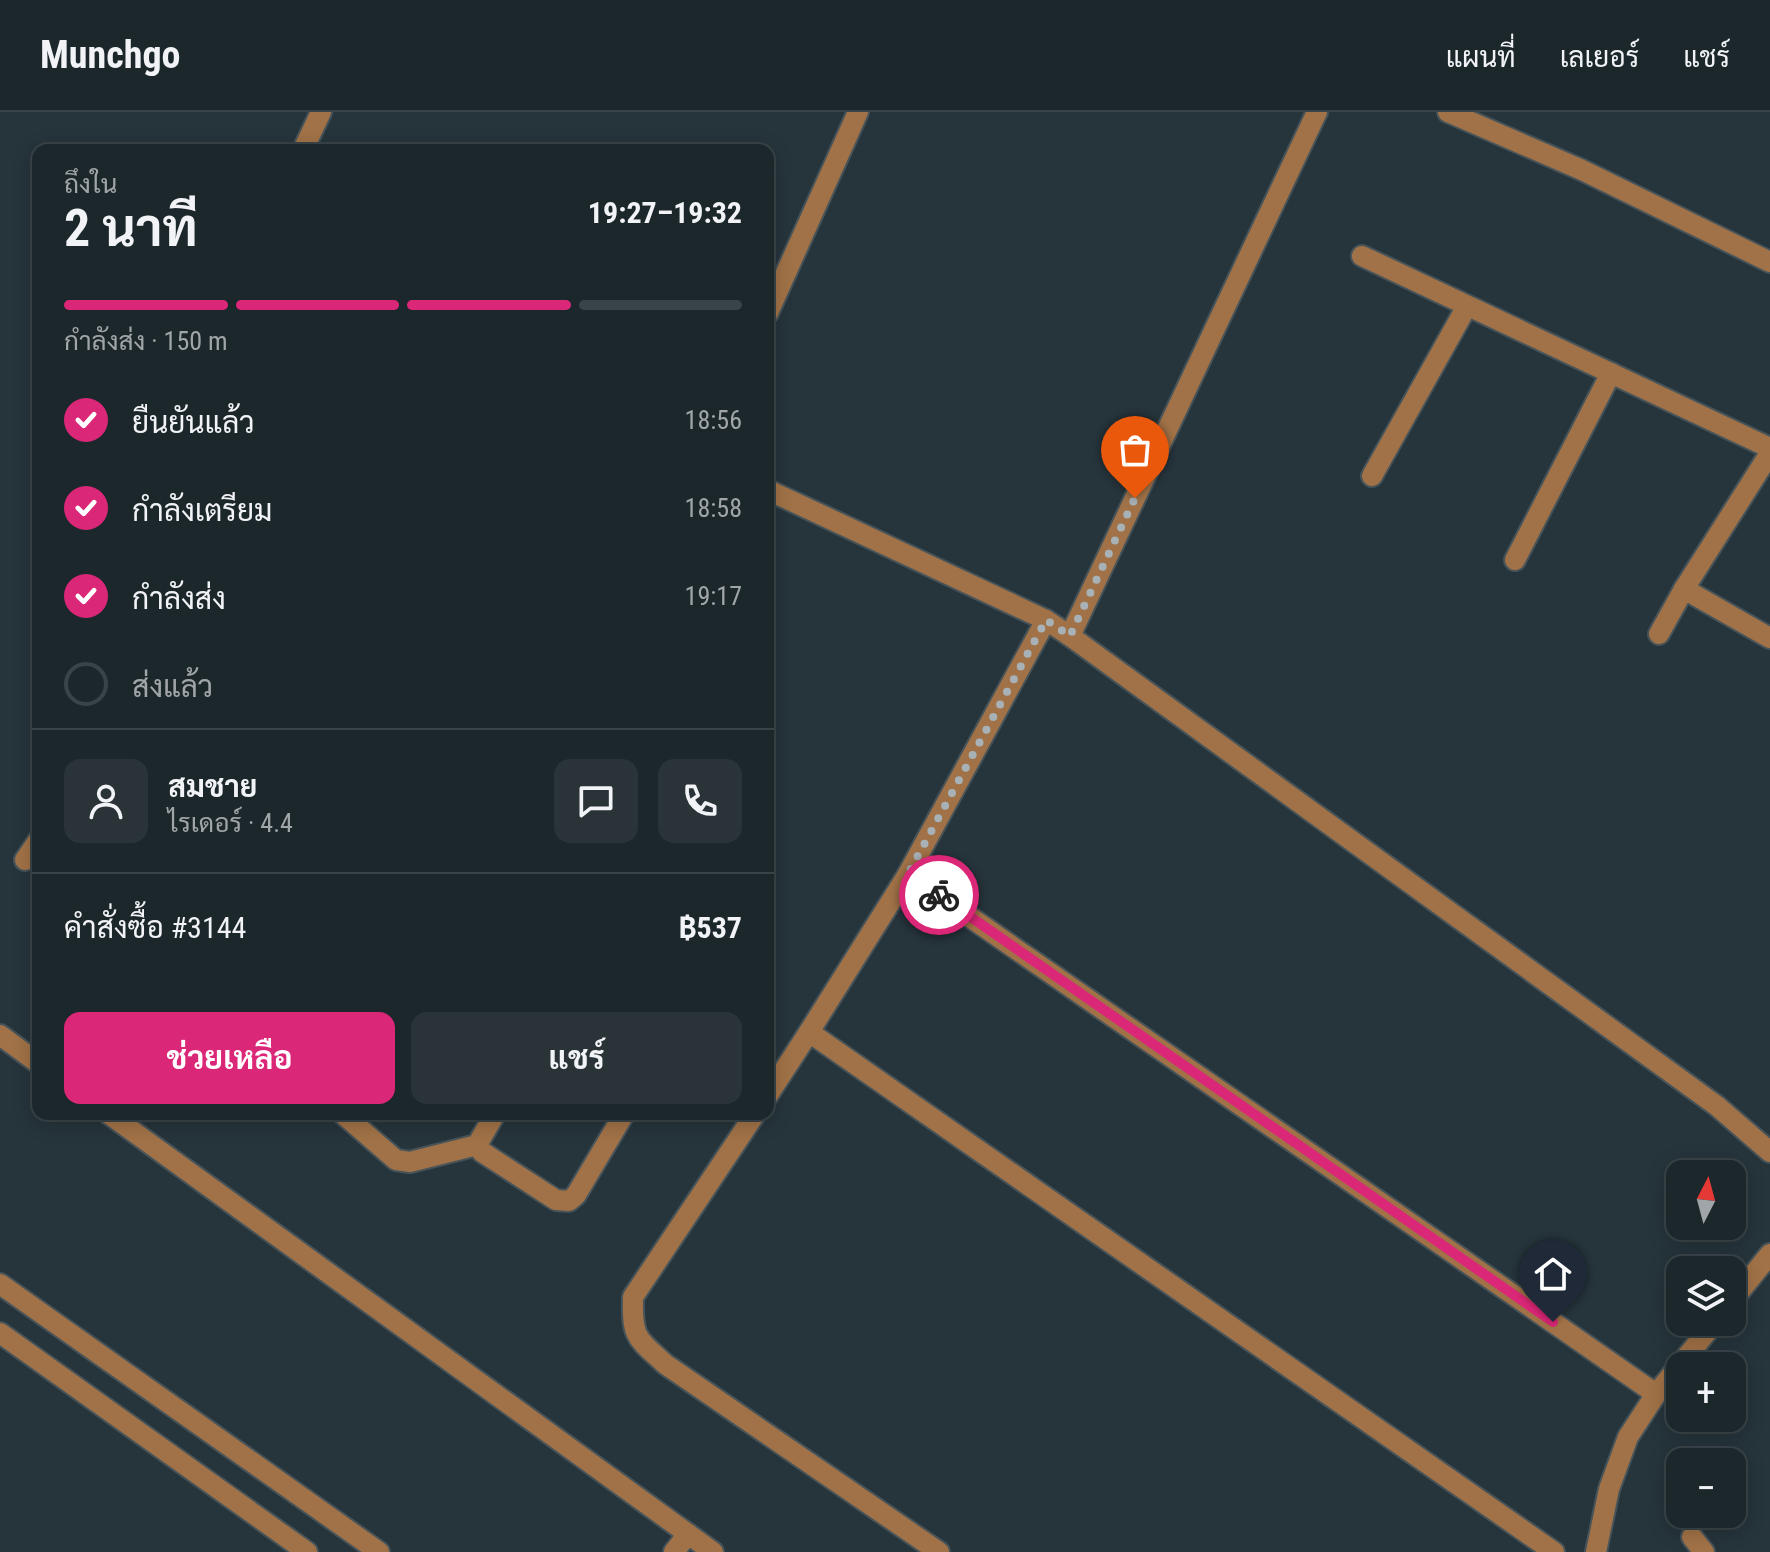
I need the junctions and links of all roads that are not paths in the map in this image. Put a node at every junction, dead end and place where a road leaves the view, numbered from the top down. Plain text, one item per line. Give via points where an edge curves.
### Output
1 (321, 112) edge
2 (858, 112) edge
3 (1317, 112) edge
4 (1448, 112) edge
5 (306, 144) edge
6 (1362, 256) dead end
7 (1770, 262) edge
8 (774, 300) edge
9 (1467, 306) junction
10 (1611, 373) junction
11 (1770, 450) edge
12 (1372, 476) dead end
13 (774, 493) edge
14 (1515, 560) dead end
15 (1684, 589) junction
16 (1046, 620) junction
17 (1659, 634) dead end
18 (1070, 636) junction
19 (1770, 638) edge
20 (32, 850) edge
21 (25, 860) dead end
22 (908, 874) junction
23 (809, 1032) junction
24 (0, 1035) edge
25 (32, 1059) edge
26 (775, 1071) edge
27 (117, 1120) edge
28 (350, 1120) edge
29 (492, 1120) edge
30 (620, 1120) edge
31 (751, 1120) edge
32 (477, 1145) junction
33 (1770, 1152) edge
34 (1770, 1254) edge
35 (0, 1284) edge
36 (1746, 1284) edge
37 (0, 1333) edge
38 (1704, 1336) edge
39 (1656, 1394) junction
40 (688, 1534) junction
41 (307, 1552) edge
42 (379, 1552) edge
43 (674, 1552) edge
44 (713, 1552) edge
45 (939, 1552) edge
46 (1554, 1552) edge
47 (1596, 1552) edge

1 - 5 street
2 - 8 street
3 - 18 street
4 - 7 street via 1582,170
6 - 9 street
9 - 10 street
9 - 12 street
10 - 11 street
10 - 14 street
11 - 15 street
13 - 16 street
15 - 17 street
15 - 19 street
16 - 18 street
16 - 22 street
18 - 33 street via 1717,1106
20 - 21 street
22 - 23 street
22 - 39 street
23 - 26 street
23 - 46 street
24 - 25 street
27 - 40 street
28 - 32 street via 396,1160 410,1162
29 - 32 street
30 - 32 street via 569,1201 556,1200
31 - 45 street via 633,1297 637,1338 665,1364
34 - 36 street
35 - 42 street
37 - 41 street
38 - 39 street
39 - 47 street via 1628,1437 1609,1489
40 - 43 street
40 - 44 street

